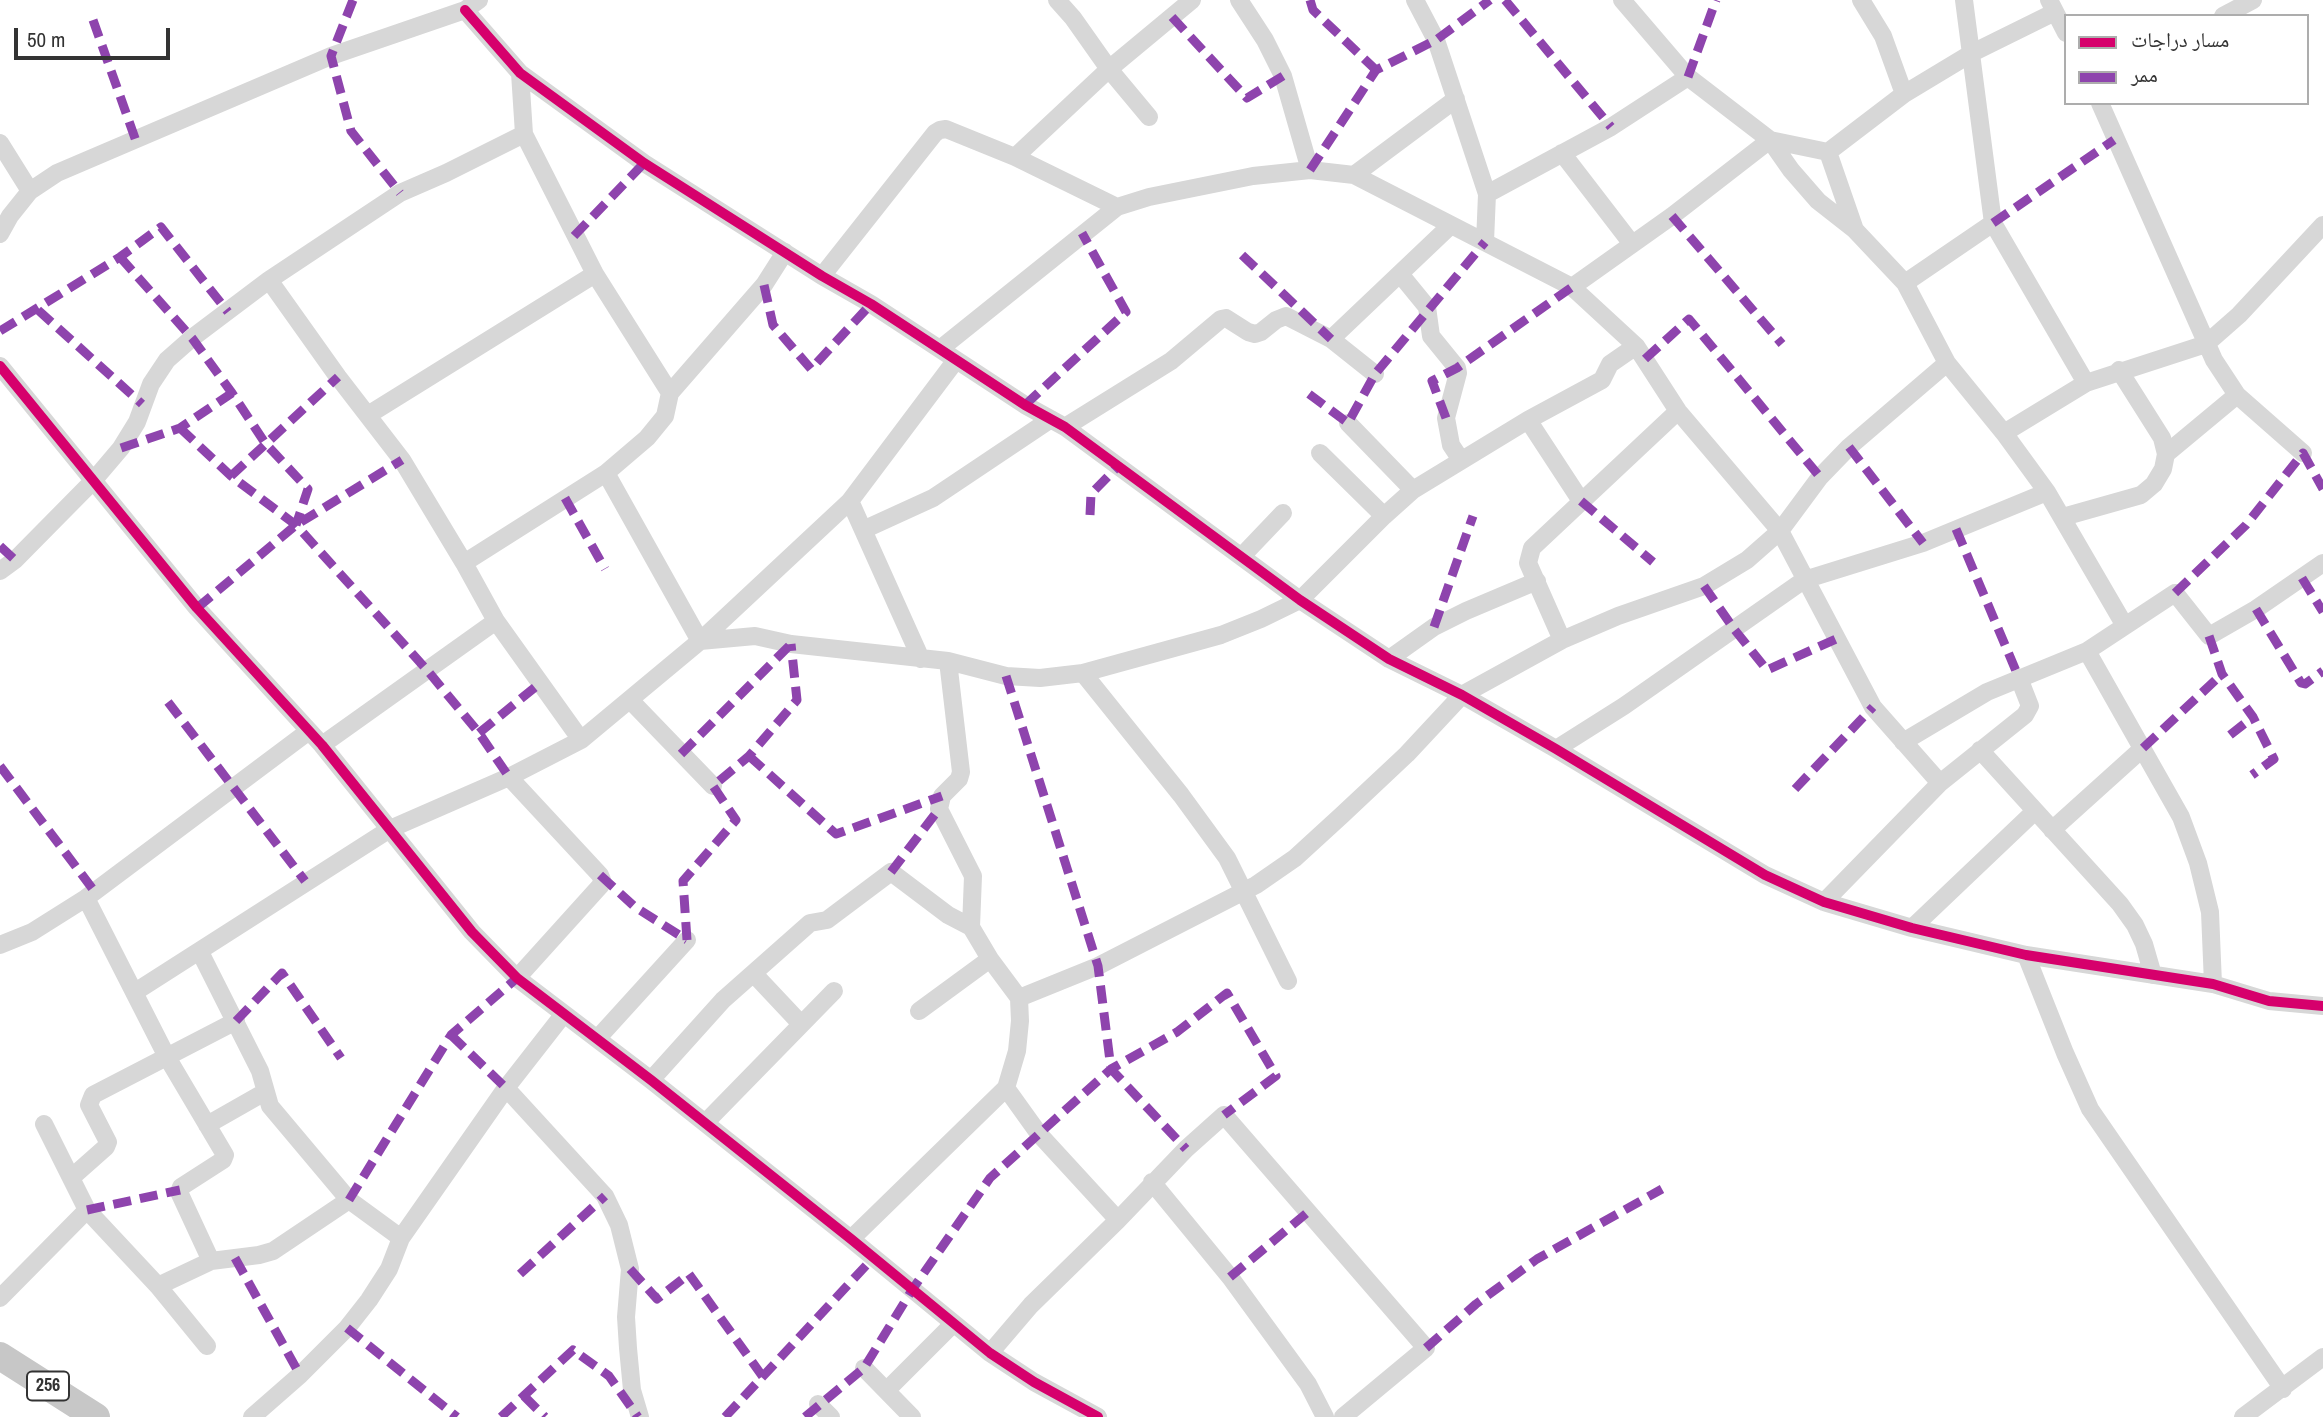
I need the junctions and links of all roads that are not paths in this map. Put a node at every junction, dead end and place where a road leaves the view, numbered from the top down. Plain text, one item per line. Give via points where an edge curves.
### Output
1 (1057, 0) edge
2 (1192, 0) edge
3 (1239, 0) edge
4 (1416, 0) edge
5 (1622, 0) edge
6 (1861, 0) edge
7 (1964, 0) edge
8 (2253, 0) edge
9 (472, 5) edge
10 (2052, 6) edge
11 (2227, 14) edge
12 (2064, 29) edge
13 (1972, 53) junction
14 (1108, 69) junction
15 (520, 73) junction
16 (1688, 77) junction
17 (1905, 94) junction
18 (1456, 99) junction
19 (2101, 105) edge
20 (1149, 117) dead end
21 (524, 134) junction
22 (1770, 140) junction
23 (0, 143) edge
24 (1828, 152) junction
25 (1562, 153) junction
26 (1015, 157) junction
27 (1310, 170) junction
28 (1354, 175) junction
29 (30, 191) junction
30 (1487, 194) junction
31 (1117, 207) junction
32 (1993, 223) junction
33 (1451, 225) junction
34 (2323, 225) edge
35 (1855, 230) junction
36 (0, 234) edge
37 (1485, 242) junction
38 (1632, 244) junction
39 (785, 253) junction
40 (595, 274) junction
41 (1400, 274) junction
42 (822, 276) junction
43 (269, 280) junction
44 (1905, 283) junction
45 (1572, 287) junction
46 (1331, 339) junction
47 (2206, 344) junction
48 (1636, 346) junction
49 (940, 349) junction
50 (956, 360) junction
51 (1947, 363) junction
52 (0, 366) edge
53 (2119, 370) junction
54 (1374, 374) dead end
55 (2086, 383) junction
56 (670, 393) junction
57 (2237, 395) junction
58 (1678, 411) junction
59 (368, 415) junction
60 (1528, 420) junction
61 (1058, 423) junction
62 (1348, 423) dead end
63 (2004, 433) junction
64 (1320, 453) dead end
65 (2303, 453) dead end
66 (2166, 454) junction
67 (1461, 460) junction
68 (606, 473) junction
69 (93, 481) junction
70 (1413, 490) junction
71 (2047, 492) junction
72 (850, 501) junction
73 (1581, 501) junction
74 (1283, 513) dead end
75 (1384, 516) junction
76 (2063, 517) junction
77 (863, 530) junction
78 (1780, 531) junction
79 (1242, 556) junction
80 (464, 563) junction
81 (2323, 563) edge
82 (0, 571) edge
83 (1804, 580) junction
84 (1537, 581) junction
85 (1300, 600) junction
86 (496, 621) junction
87 (2125, 626) junction
88 (1562, 640) junction
89 (700, 641) junction
90 (2087, 650) junction
91 (921, 659) junction
92 (1389, 659) junction
93 (948, 661) junction
94 (1083, 673) junction
95 (2019, 678) junction
96 (1462, 695) junction
97 (630, 700) junction
98 (309, 731) junction
99 (581, 740) junction
100 (1903, 742) junction
101 (322, 745) junction
102 (2143, 748) junction
103 (1556, 749) junction
104 (1980, 750) junction
105 (509, 777) junction
106 (1940, 783) junction
107 (713, 786) dead end
108 (2035, 811) junction
109 (390, 829) junction
110 (2052, 830) junction
111 (1243, 891) junction
112 (86, 898) junction
113 (1824, 902) junction
114 (971, 928) junction
115 (1912, 928) junction
116 (687, 940) dead end
117 (0, 945) edge
118 (200, 953) junction
119 (2026, 955) junction
120 (990, 959) junction
121 (754, 974) junction
122 (2153, 975) junction
123 (517, 978) junction
124 (1288, 981) dead end
125 (2213, 984) junction
126 (834, 991) dead end
127 (135, 992) junction
128 (1019, 998) junction
129 (2323, 1006) edge
130 (919, 1011) dead end
131 (563, 1015) junction
132 (236, 1021) junction
133 (802, 1024) junction
134 (597, 1039) junction
135 (167, 1057) junction
136 (651, 1080) junction
137 (506, 1088) junction
138 (1006, 1088) junction
139 (265, 1092) junction
140 (705, 1123) junction
141 (44, 1124) dead end
142 (207, 1125) junction
143 (71, 1178) junction
144 (1152, 1182) junction
145 (349, 1200) junction
146 (87, 1210) junction
147 (1118, 1220) junction
148 (401, 1238) junction
149 (851, 1239) junction
150 (211, 1261) junction
151 (158, 1286) junction
152 (0, 1298) edge
153 (953, 1324) junction
154 (207, 1346) dead end
155 (990, 1353) junction
156 (0, 1356) edge
157 (2323, 1357) edge
158 (864, 1368) dead end
159 (2283, 1389) junction
160 (887, 1390) junction
161 (818, 1404) dead end
162 (96, 1417) edge
163 (253, 1417) edge
164 (640, 1417) edge
165 (831, 1417) edge
166 (912, 1417) edge
167 (1098, 1417) edge
168 (1325, 1417) edge
169 (1343, 1417) edge
170 (2243, 1417) edge

1 - 14 street
2 - 14 street
3 - 27 street via 1283,76
4 - 18 street via 1436,40
5 - 16 street
6 - 17 street via 1883,36
7 - 13 street
8 - 11 street
9 - 15 street
9 - 29 street via 331,56 57,173
10 - 12 street
10 - 13 street
13 - 17 street
13 - 32 street
14 - 20 street
14 - 26 street
15 - 21 street
15 - 39 street via 644,163
16 - 22 street
16 - 25 street
17 - 24 street
18 - 28 street
18 - 30 street
19 - 47 street
21 - 40 street
21 - 43 street via 400,193
22 - 24 street
22 - 35 street via 1818,201
22 - 38 street
23 - 29 street
24 - 35 street
25 - 30 street
25 - 38 street
26 - 31 street
26 - 42 street via 946,130 935,133
27 - 28 street
27 - 31 street via 1253,176
28 - 33 street
29 - 36 street
30 - 37 street
31 - 49 street
32 - 44 street
32 - 55 street
33 - 37 street
33 - 41 street
34 - 47 street
35 - 44 street
37 - 45 street
38 - 45 street
39 - 42 street
39 - 56 street via 764,285
40 - 56 street
40 - 59 street
41 - 46 street
41 - 67 street via 1427,307 1431,336 1457,368 1446,418 1451,444
42 - 49 street
43 - 59 street
43 - 69 street via 167,360 151,384 137,422
44 - 51 street
45 - 48 street
46 - 54 street
46 - 61 street via 1286,316 1255,334 1231,320 1221,320 1171,361
47 - 53 street
47 - 57 street
48 - 58 street
48 - 60 street via 1609,364 1602,380
49 - 50 street
50 - 61 street
50 - 72 street
51 - 63 street
51 - 78 street via 1849,447
52 - 69 street
53 - 55 street
53 - 66 street via 2162,438
55 - 63 street
56 - 68 street via 657,428
57 - 65 street
57 - 66 street
58 - 73 street
58 - 78 street
59 - 80 street via 402,460
60 - 67 street
60 - 73 street
61 - 77 street via 933,498
61 - 79 street
62 - 70 street
63 - 71 street
64 - 75 street
66 - 76 street via 2159,477 2141,495
67 - 70 street
68 - 80 street
68 - 89 street
69 - 82 street
69 - 98 street via 197,608
70 - 75 street
71 - 76 street
71 - 83 street via 1923,543
72 - 77 street
72 - 89 street
73 - 84 street via 1532,548 1528,563
74 - 79 street
75 - 85 street
76 - 87 street
77 - 91 street
78 - 83 street
78 - 88 street via 1747,560 1704,586
79 - 85 street
80 - 86 street
81 - 87 street via 2208,636 2175,593
83 - 100 street via 1873,708
83 - 103 street
84 - 88 street
84 - 92 street via 1434,627
85 - 92 street
85 - 94 street via 1221,635
86 - 99 street
86 - 101 street
87 - 90 street
88 - 96 street
89 - 91 street via 755,635
89 - 97 street
90 - 95 street
90 - 102 street
91 - 93 street
92 - 96 street
93 - 94 street via 1006,676
93 - 114 street via 961,772 942,796 939,809 972,876
94 - 111 street via 1181,795 1227,858
95 - 100 street
95 - 104 street via 2029,710
96 - 103 street
96 - 111 street via 1314,841
97 - 99 street
97 - 107 street
98 - 101 street
98 - 112 street
99 - 105 street
100 - 106 street
101 - 109 street
102 - 110 street
102 - 125 street via 2181,817 2198,863 2210,912
103 - 113 street via 1765,875
104 - 106 street
104 - 108 street
105 - 109 street
105 - 123 street via 602,880
106 - 113 street
108 - 110 street
108 - 115 street
109 - 118 street
109 - 123 street via 471,932
110 - 122 street via 2135,925
111 - 124 street
111 - 128 street via 1098,966
112 - 117 street via 32,932
112 - 127 street
113 - 115 street
114 - 120 street
114 - 121 street via 891,872 827,920 810,923
115 - 119 street
116 - 134 street
118 - 127 street
118 - 132 street
119 - 122 street
119 - 159 street via 2090,1108
120 - 128 street
120 - 130 street
121 - 133 street
121 - 136 street via 723,1000
122 - 125 street
123 - 131 street
125 - 129 street via 2269,1001
126 - 133 street
127 - 135 street
128 - 138 street via 1017,1051
131 - 134 street
131 - 137 street
132 - 135 street
132 - 139 street
133 - 140 street
134 - 136 street
135 - 142 street
135 - 143 street via 93,1096 89,1105 108,1142 103,1152
136 - 140 street
137 - 148 street
137 - 164 street via 605,1196 619,1225 631,1269 626,1317 632,1390
138 - 147 street via 1040,1134
138 - 149 street
139 - 142 street
139 - 145 street via 270,1107
140 - 149 street
141 - 143 street
142 - 150 street via 225,1155 179,1192
143 - 146 street
144 - 147 street
144 - 168 street via 1230,1276 1308,1384
144 - 169 street via 1224,1115 1426,1348
145 - 148 street
145 - 150 street via 273,1251
146 - 151 street
146 - 152 street
147 - 155 street via 1031,1305
148 - 163 street via 389,1269 347,1328
149 - 153 street
150 - 151 street
151 - 154 street
153 - 155 street
153 - 160 street
155 - 167 street
156 - 162 highway, 256
157 - 159 street
158 - 160 street
159 - 170 street
160 - 166 street
161 - 165 street

